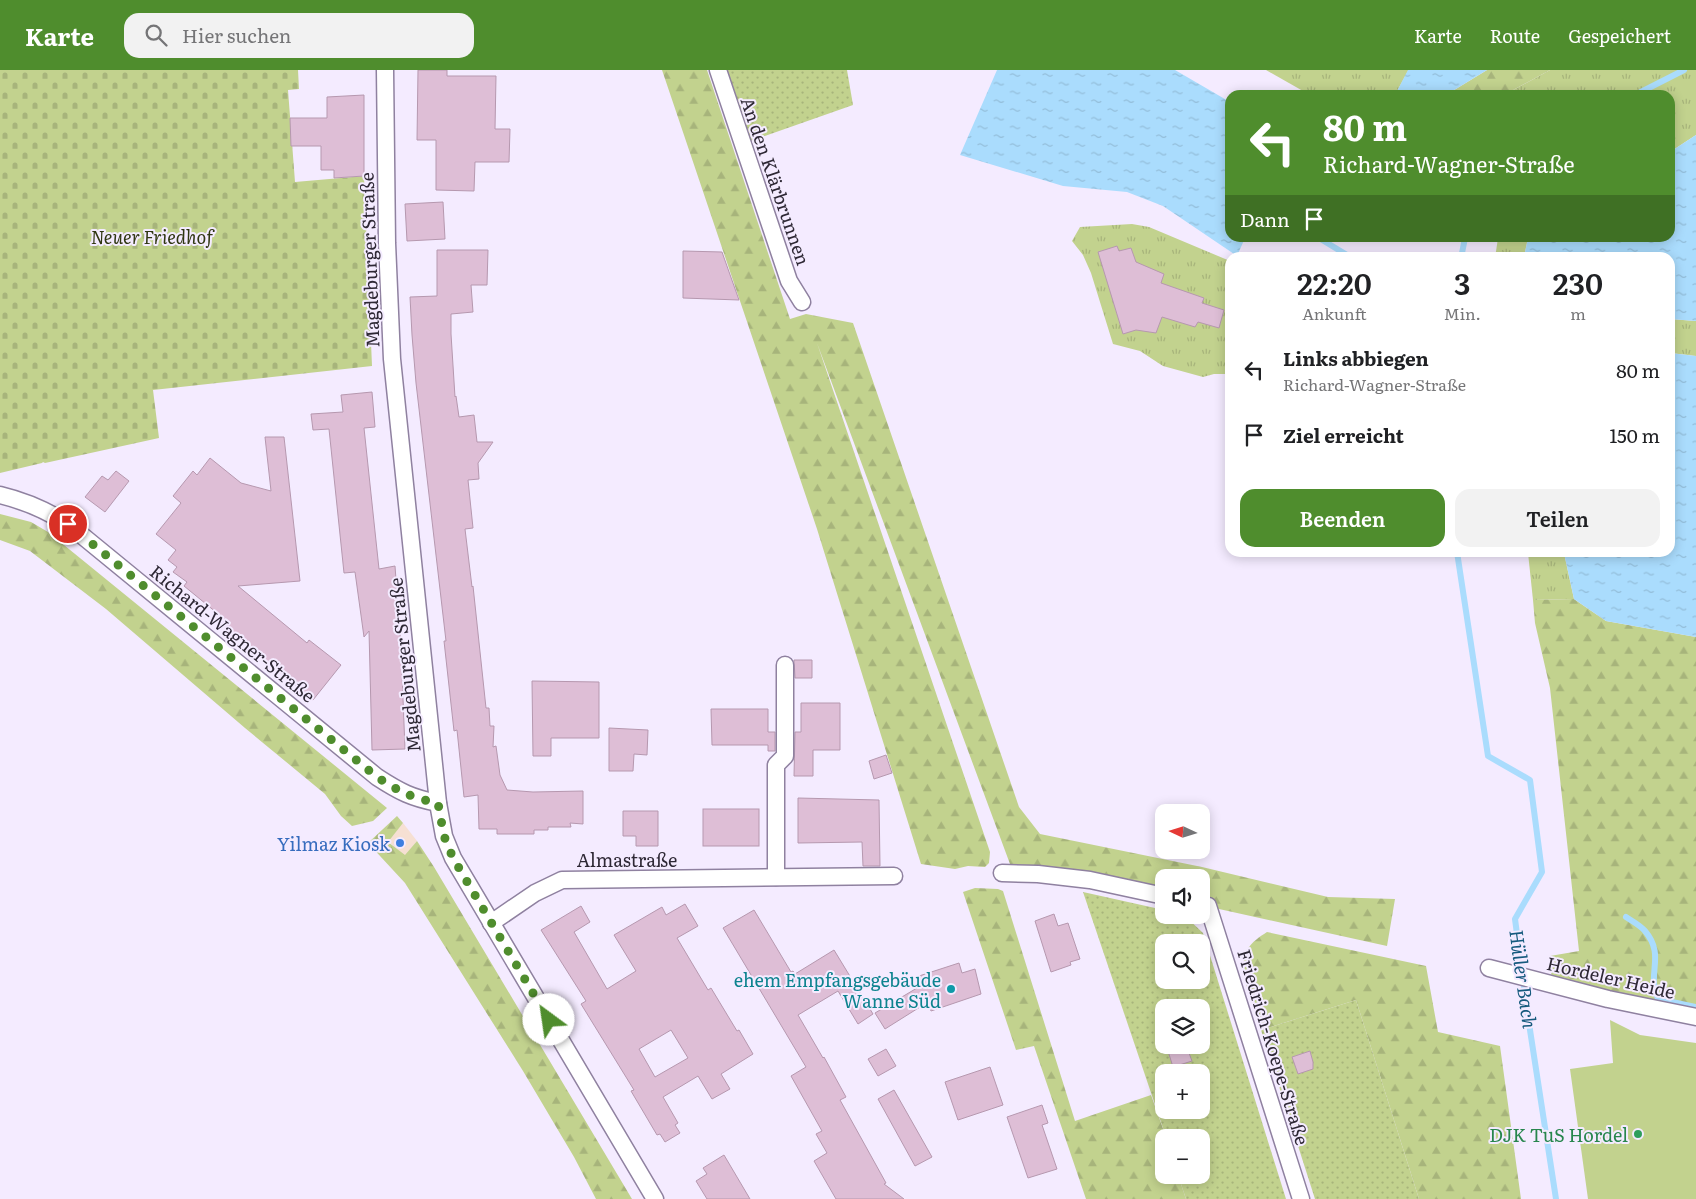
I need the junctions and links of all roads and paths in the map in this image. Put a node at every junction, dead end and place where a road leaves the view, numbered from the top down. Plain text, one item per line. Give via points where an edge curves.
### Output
1 (385, 70) edge
2 (718, 70) edge
3 (802, 302) dead end
4 (0, 495) edge
5 (785, 665) dead end
6 (438, 803) junction
7 (1002, 873) dead end
8 (894, 876) dead end
9 (776, 877) junction
10 (1155, 894) edge
11 (1210, 921) edge
12 (491, 923) junction
13 (1489, 968) dead end
14 (1696, 1017) edge
15 (655, 1199) edge
16 (1301, 1199) edge

1 - 6 street, Magdeburger Straße via 386,224 392,359
2 - 3 street, An den Klärbrunnen via 789,281
4 - 6 street, Richard-Wagner-Straße via 24,501 68,524 377,777 399,792
5 - 9 street via 785,756 776,765
6 - 12 street, Magdeburger Straße via 444,836 453,858
7 - 10 street via 1090,880
8 - 9 street, Almastraße
9 - 12 street, Almastraße via 562,880 534,893
11 - 16 street, Friedrich-Koepe-Straße
12 - 15 street, Magdeburger Straße
13 - 14 street, Hordeler Heide via 1608,999

